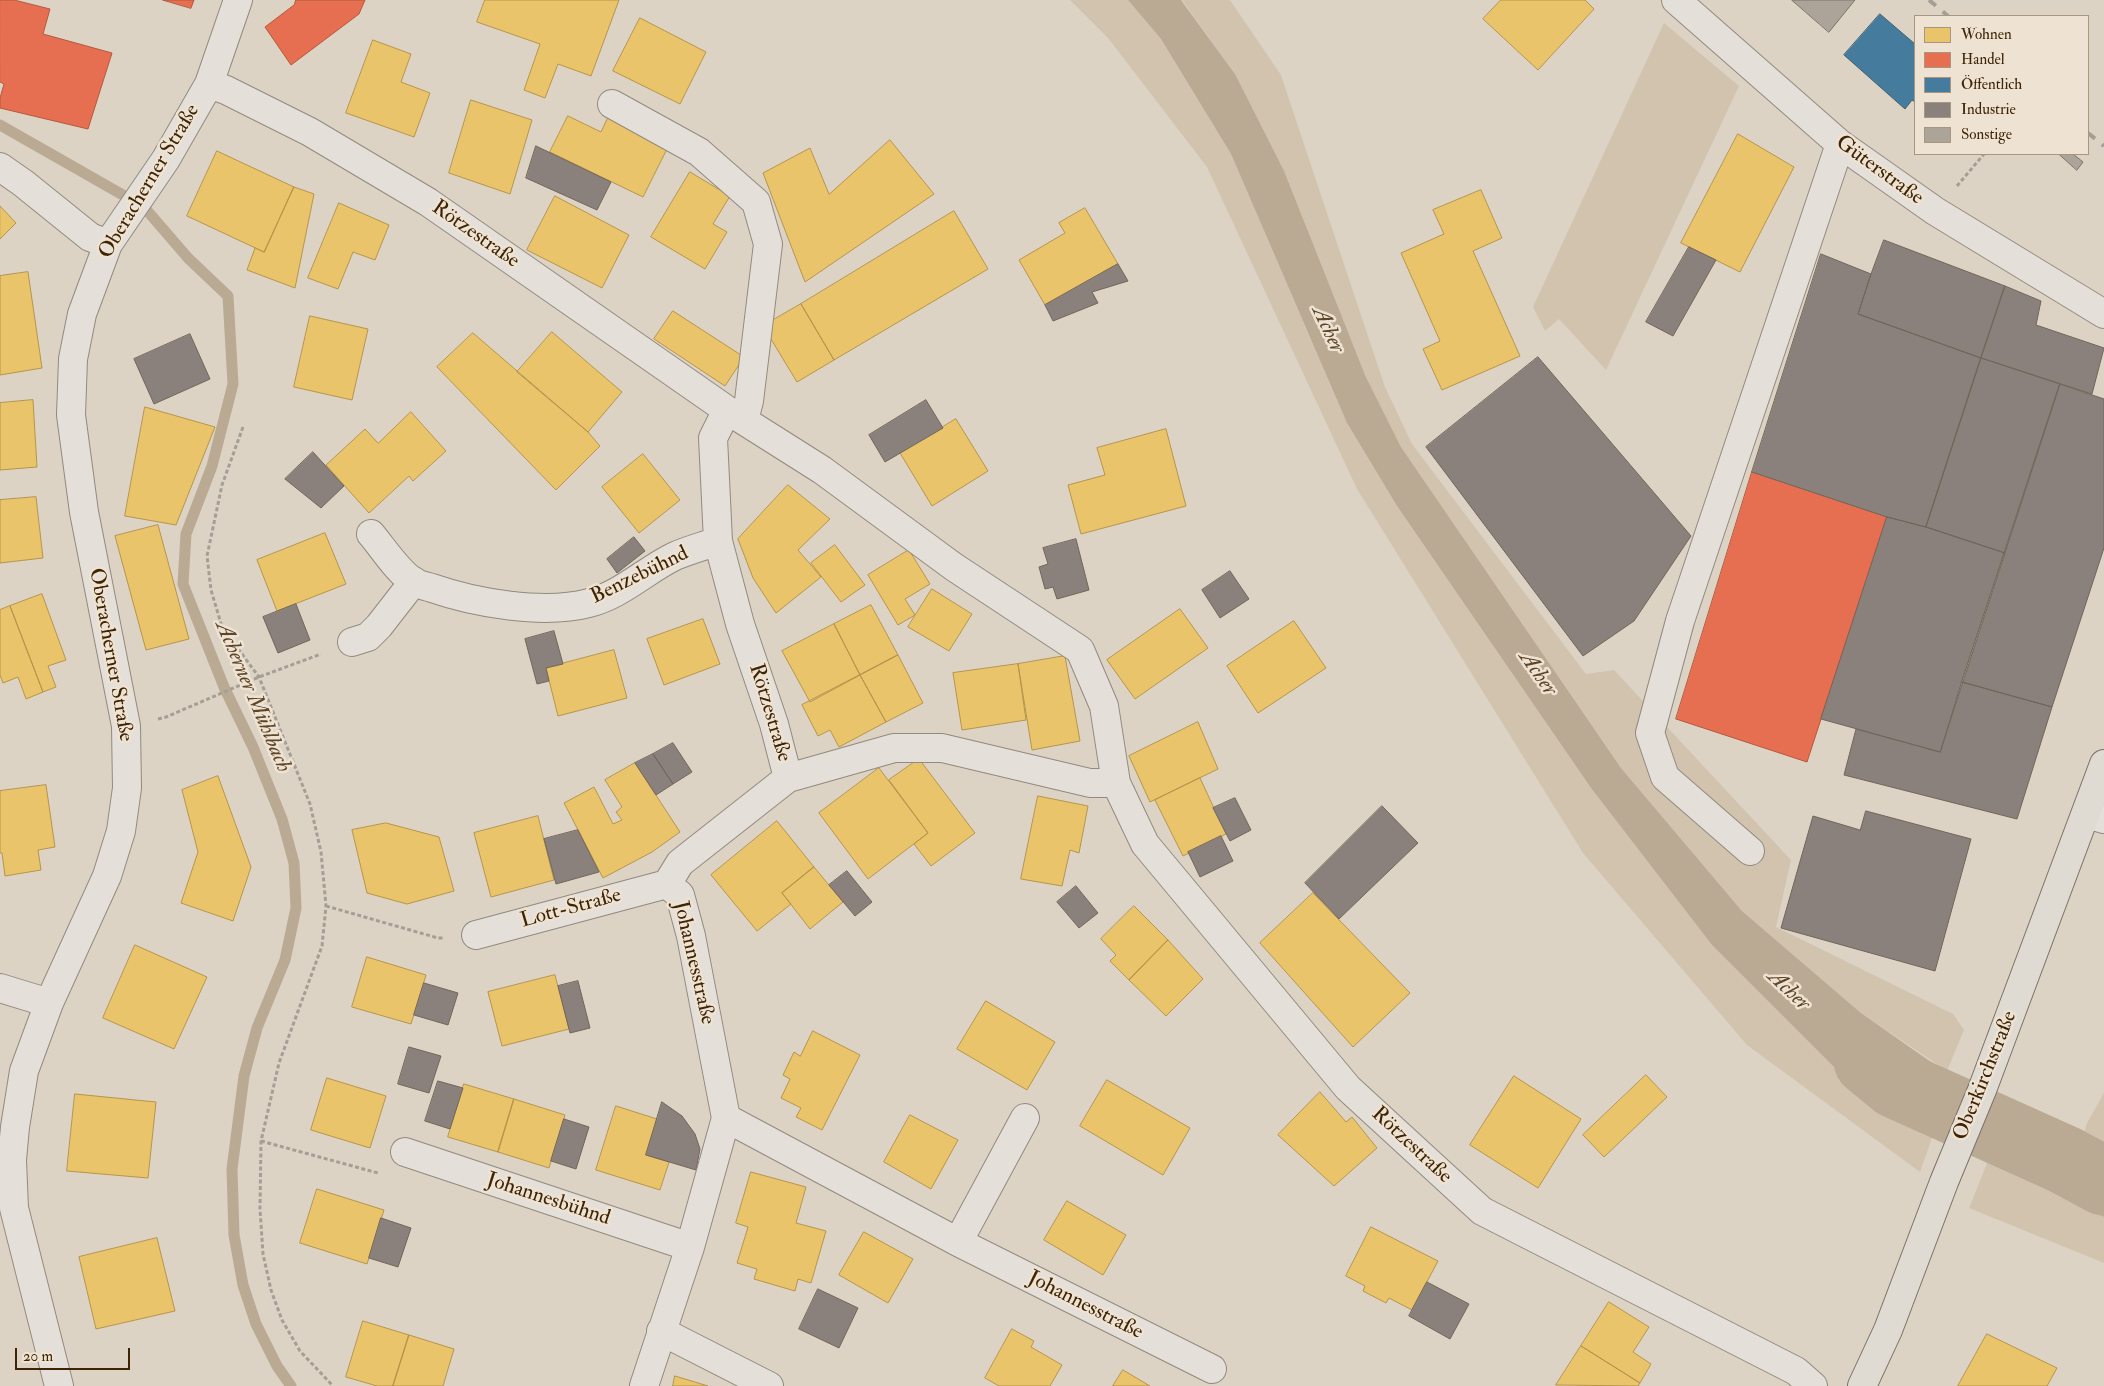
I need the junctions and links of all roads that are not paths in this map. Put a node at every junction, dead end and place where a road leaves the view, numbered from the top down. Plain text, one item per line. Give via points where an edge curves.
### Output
1 (238, 0) edge
2 (1676, 0) edge
3 (209, 84) junction
4 (612, 104) dead end
5 (1840, 144) junction
6 (0, 168) edge
7 (108, 244) junction
8 (2104, 314) edge
9 (735, 415) junction
10 (371, 534) dead end
11 (718, 541) junction
12 (414, 581) junction
13 (352, 642) road end
14 (2104, 764) edge
15 (788, 778) junction
16 (1116, 783) junction
17 (2096, 816) edge
18 (1750, 851) dead end
19 (667, 884) junction
20 (476, 935) road end
21 (0, 988) edge
22 (49, 1003) junction
23 (726, 1118) junction
24 (1025, 1118) dead end
25 (405, 1152) road end
26 (958, 1242) junction
27 (690, 1247) junction
28 (661, 1331) junction
29 (1212, 1370) dead end
30 (59, 1386) edge
31 (644, 1386) edge
32 (769, 1386) edge
33 (1813, 1386) edge
34 (1862, 1386) edge

1 - 3 street, Oberacherner Straße
2 - 5 street, Güterstraße
3 - 7 street, Oberacherner Straße via 152,181
3 - 9 street, Rötzestraße via 310,132 428,202
4 - 9 street via 699,152 756,202 768,244 749,401
5 - 8 street, Güterstraße via 1934,212
5 - 18 street via 1680,621 1650,734 1664,777
6 - 7 street via 90,237
7 - 22 street, Oberacherner Straße via 82,314 73,359 71,415 84,512 126,726 127,788 121,831 107,876
9 - 11 street, Rötzestraße via 713,438
9 - 16 street, Rötzestraße via 822,470 954,567 1080,650 1104,706
10 - 12 street, Benzebühnd via 394,563
11 - 12 street, Benzebühnd via 675,556 610,595 568,607 489,603 446,593
11 - 15 street, Rötzestraße
12 - 13 street via 368,637
14 - 17 main road, Oberkirchstraße
15 - 16 street, Rötzestraße via 894,748 942,748 1090,783
15 - 19 street, Johannesstraße via 680,863
16 - 33 street, Rötzestraße via 1144,844 1348,1088 1482,1211 1796,1371
17 - 34 main road, Oberkirchstraße via 1944,1182 1888,1330
19 - 20 street, Lott-Straße
19 - 23 street, Johannesstraße via 680,895 691,936
21 - 22 street
22 - 30 street, Oberacherner Straße via 24,1071 12,1160 14,1208
23 - 26 street, Johannesstraße
23 - 27 street, Johannesstraße
24 - 26 street
25 - 27 street, Johannesbühnd
26 - 29 street, Johannesstraße
27 - 28 street, Johannesstraße
28 - 31 street, Johannesstraße
28 - 32 street

